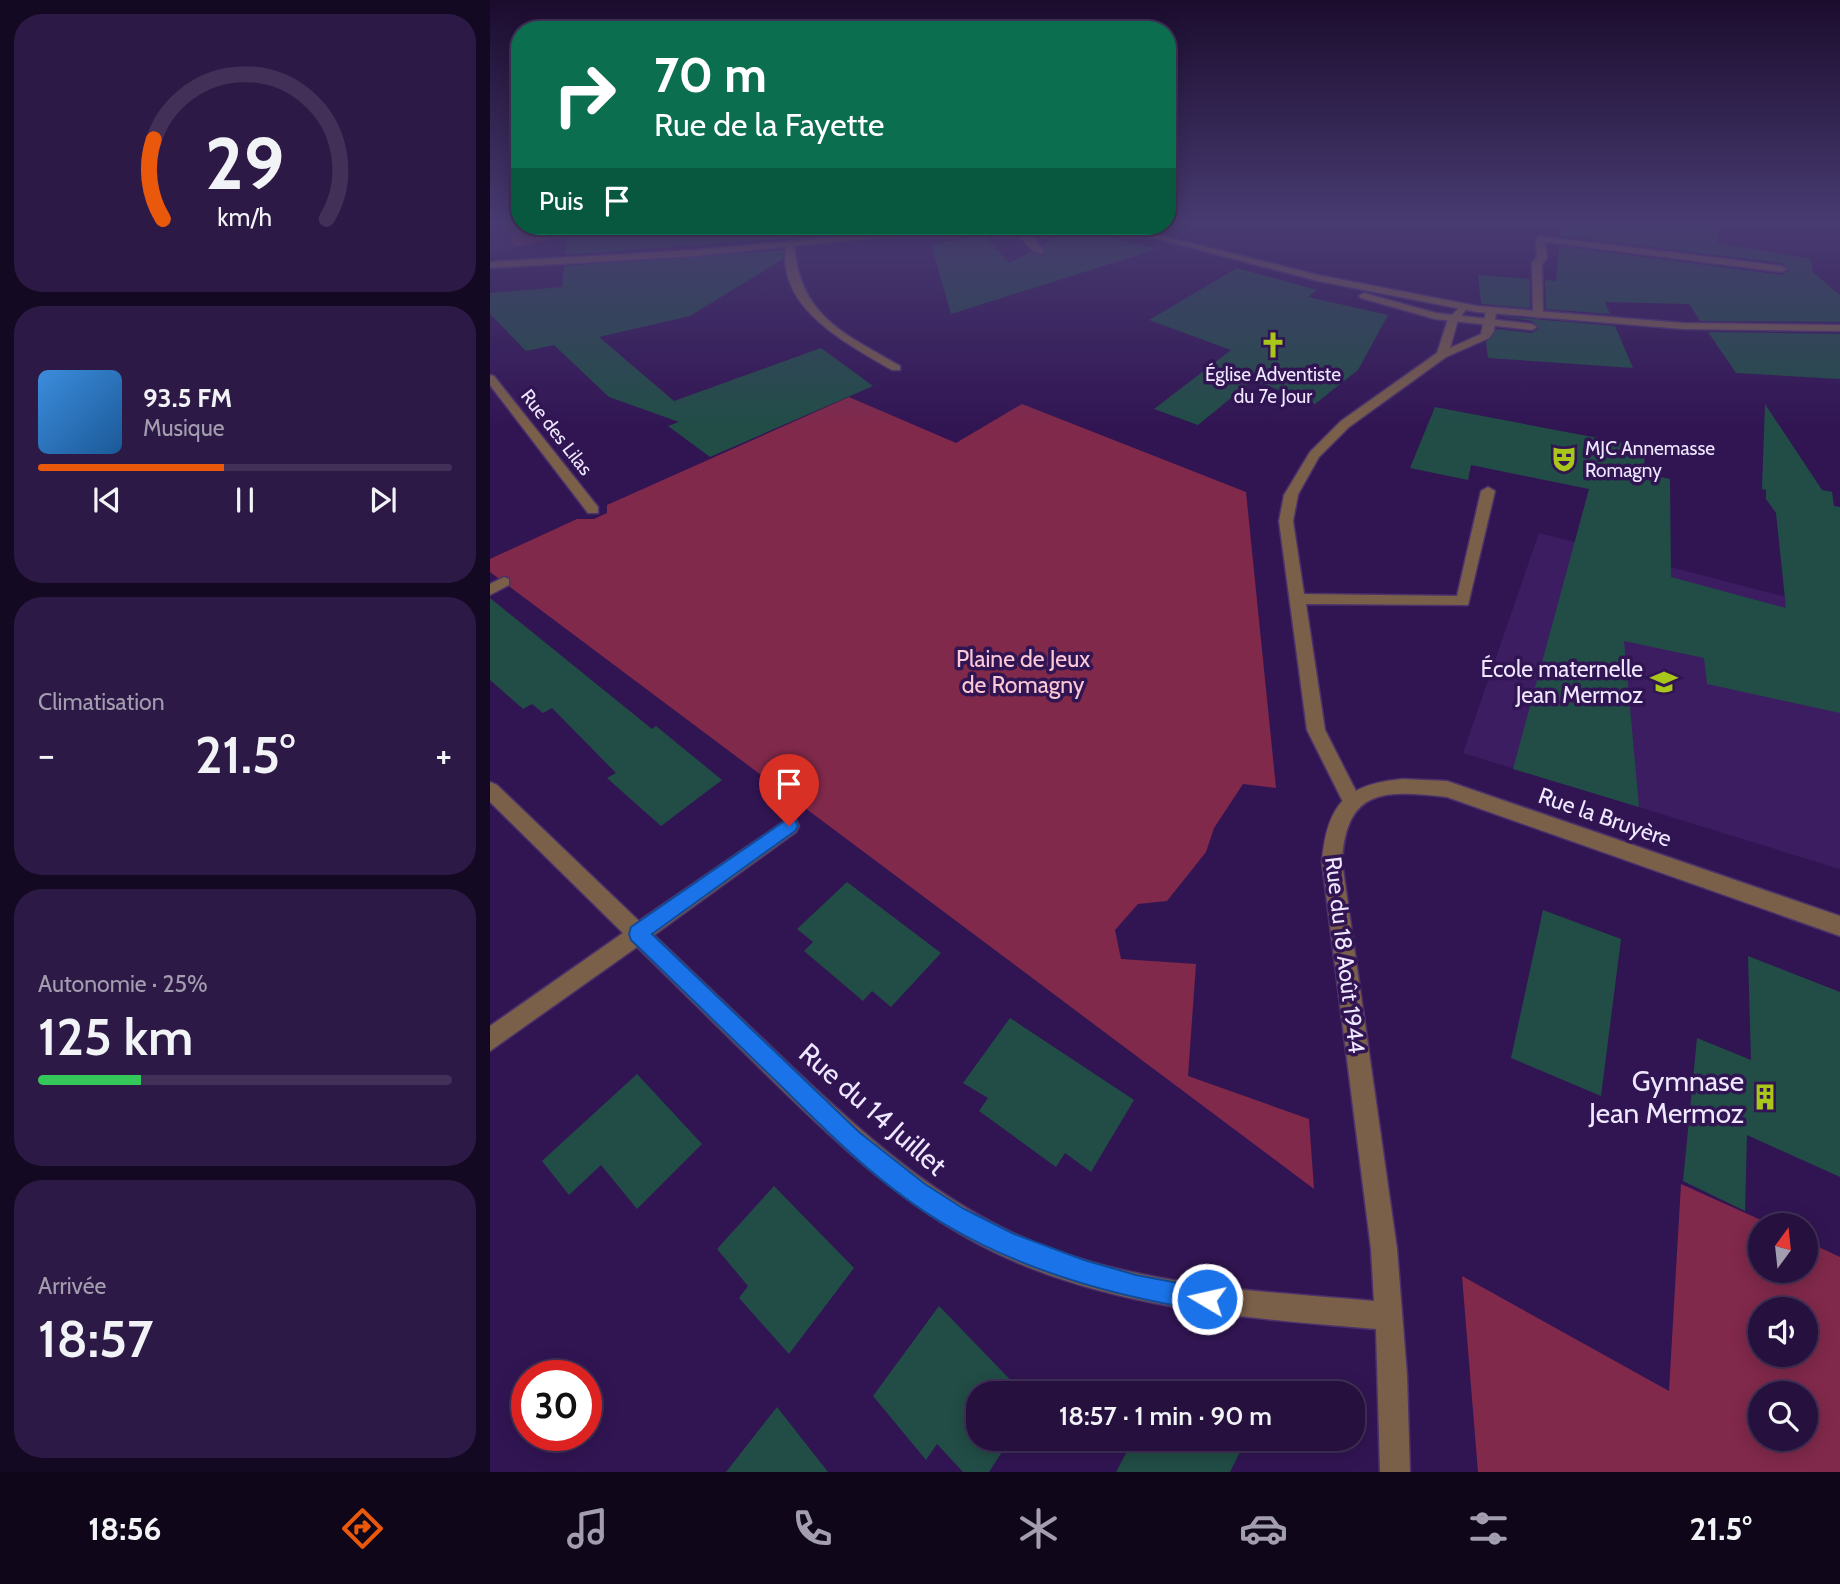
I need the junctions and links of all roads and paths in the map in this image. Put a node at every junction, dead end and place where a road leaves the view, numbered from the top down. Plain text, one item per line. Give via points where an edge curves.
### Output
1 (799, 291) edge
2 (1352, 291) edge
3 (1381, 291) edge
4 (1538, 291) edge
5 (1463, 307) junction
6 (1491, 311) junction
7 (1538, 315) junction
8 (1453, 319) junction
9 (1490, 323) junction
10 (1683, 326) junction
11 (1840, 328) edge
12 (1442, 355) junction
13 (896, 368) dead end
14 (490, 378) edge
15 (1488, 491) dead end
16 (593, 510) dead end
17 (1296, 599) junction
18 (490, 790) edge
19 (1352, 801) junction
20 (789, 826) dead end
21 (1840, 926) edge
22 (638, 934) junction
23 (490, 1040) edge
24 (1389, 1316) junction
25 (1395, 1472) edge

1 - 13 street via 804,302 839,333
2 - 8 street
3 - 5 street
4 - 7 street
5 - 6 street
5 - 8 street
6 - 7 street
6 - 9 street
7 - 10 street
8 - 9 street
8 - 12 street
9 - 10 street via 1612,330
9 - 12 street via 1482,338
10 - 11 street
12 - 17 street via 1329,438 1308,462 1291,495 1286,521
14 - 16 street, Rue des Lilas
15 - 17 street via 1462,601
17 - 19 street via 1316,730
18 - 22 street, Rue du 14 Juillet
19 - 21 street, Rue la Bruyère via 1363,793 1394,786 1464,793
19 - 24 street, Rue du 18 Août 1944 via 1331,838 1332,862 1377,1183
20 - 22 street
22 - 23 street
22 - 24 street, Rue du 14 Juillet via 852,1140 916,1192 978,1230 1058,1264 1136,1288
24 - 25 street, Rue du 18 Août 1944

